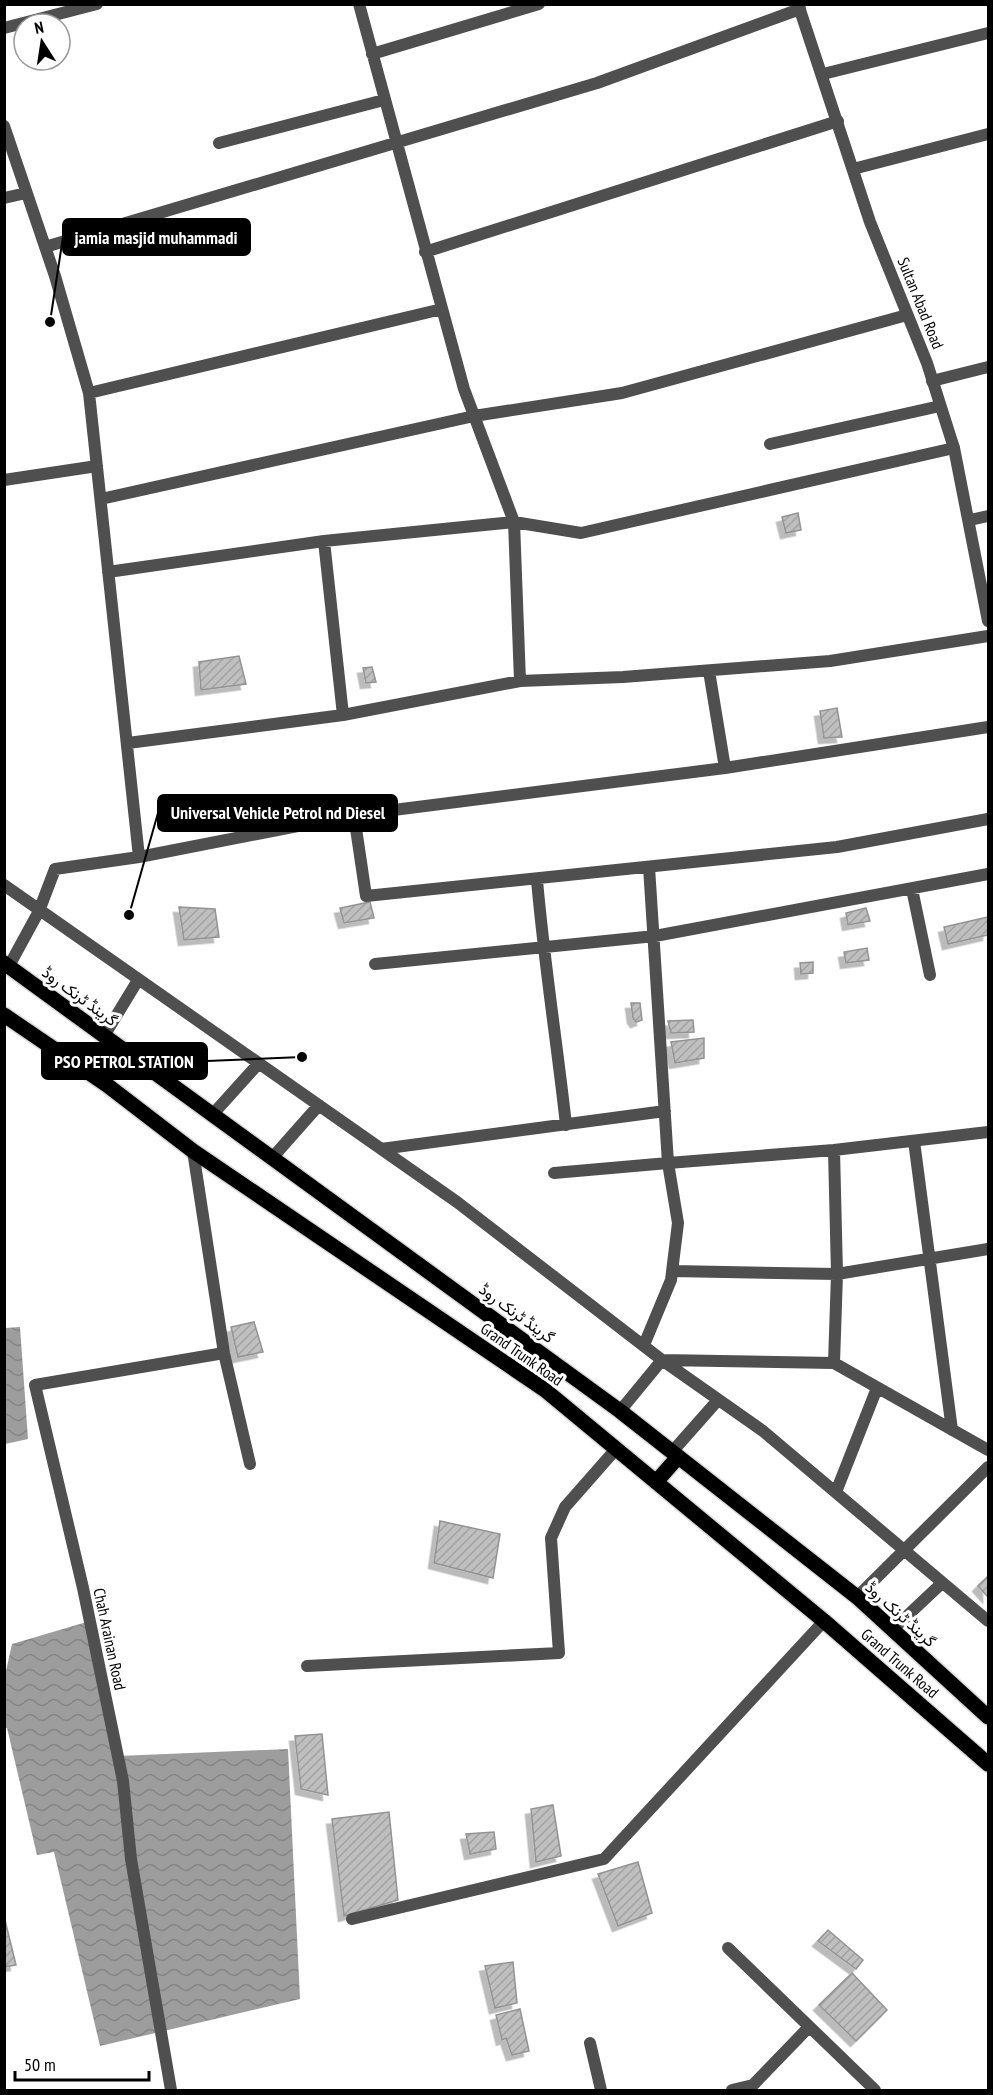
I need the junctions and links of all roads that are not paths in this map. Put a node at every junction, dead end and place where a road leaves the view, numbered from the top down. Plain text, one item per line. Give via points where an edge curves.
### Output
1 (97, 4) edge
2 (359, 4) edge
3 (539, 4) edge
4 (799, 7) edge
5 (4, 28) edge
6 (988, 33) edge
7 (372, 54) junction
8 (823, 74) junction
9 (384, 100) junction
10 (838, 121) junction
11 (4, 126) edge
12 (988, 134) edge
13 (219, 143) dead end
14 (395, 144) junction
15 (853, 169) junction
16 (26, 193) junction
17 (4, 198) edge
18 (45, 248) junction
19 (425, 252) junction
20 (442, 309) junction
21 (908, 315) junction
22 (988, 367) edge
23 (932, 381) junction
24 (88, 393) junction
25 (940, 406) junction
26 (474, 416) junction
27 (770, 444) dead end
28 (954, 448) junction
29 (97, 466) junction
30 (4, 480) edge
31 (100, 499) junction
32 (988, 516) edge
33 (970, 520) junction
34 (514, 522) junction
35 (324, 541) junction
36 (108, 572) junction
37 (988, 621) edge
38 (988, 636) edge
39 (709, 670) junction
40 (520, 681) junction
41 (343, 715) junction
42 (988, 727) edge
43 (128, 743) junction
44 (725, 768) junction
45 (354, 814) junction
46 (988, 819) edge
47 (139, 857) junction
48 (649, 867) junction
49 (988, 874) edge
50 (537, 879) junction
51 (4, 885) edge
52 (912, 889) junction
53 (39, 911) junction
54 (655, 936) junction
55 (543, 947) junction
56 (7, 964) edge
57 (375, 964) dead end
58 (930, 975) dead end
59 (138, 980) junction
60 (4, 1015) edge
61 (104, 1036) junction
62 (259, 1063) junction
63 (319, 1105) junction
64 (665, 1111) junction
65 (213, 1114) junction
66 (566, 1125) junction
67 (988, 1132) edge
68 (914, 1141) junction
69 (381, 1149) junction
70 (834, 1150) junction
71 (193, 1151) junction
72 (273, 1157) junction
73 (668, 1163) junction
74 (554, 1173) dead end
75 (988, 1249) edge
76 (931, 1259) junction
77 (672, 1271) junction
78 (837, 1274) junction
79 (644, 1345) junction
80 (224, 1353) junction
81 (662, 1360) junction
82 (834, 1363) junction
83 (877, 1388) junction
84 (718, 1400) junction
85 (620, 1412) junction
86 (952, 1430) junction
87 (616, 1449) junction
88 (988, 1450) edge
89 (675, 1455) junction
90 (250, 1464) dead end
91 (988, 1467) edge
92 (656, 1482) junction
93 (836, 1492) junction
94 (904, 1552) junction
95 (942, 1583) junction
96 (857, 1598) junction
97 (824, 1621) junction
98 (988, 1621) edge
99 (892, 1630) junction
100 (307, 1666) dead end
101 (988, 1717) edge
102 (988, 1764) edge
103 (352, 1919) dead end
104 (728, 1948) dead end
105 (809, 2027) junction
106 (590, 2043) dead end
107 (171, 2091) edge
108 (601, 2091) edge
109 (732, 2091) edge
110 (875, 2091) edge

1 - 5 street
2 - 7 street
3 - 7 street
4 - 8 street, Sultan Abad Road
4 - 14 street via 597,83
6 - 8 street
7 - 9 street
8 - 10 street, Sultan Abad Road
9 - 13 street
9 - 14 street
10 - 15 street, Sultan Abad Road
10 - 19 street
11 - 16 street
12 - 15 street
14 - 18 street
14 - 19 street
15 - 21 street, Sultan Abad Road
16 - 17 street
16 - 18 street
18 - 24 street
19 - 20 street
20 - 24 street
20 - 26 street
21 - 23 street, Sultan Abad Road
21 - 26 street via 622,393
22 - 23 street
23 - 25 street, Sultan Abad Road
24 - 29 street
25 - 27 street
25 - 28 street, Sultan Abad Road
26 - 31 street
26 - 34 street
28 - 33 street, Sultan Abad Road
28 - 34 street via 581,533
29 - 30 street
29 - 31 street
31 - 36 street
32 - 33 street
33 - 37 street, Sultan Abad Road
34 - 35 street
34 - 40 street
35 - 36 street
35 - 41 street
36 - 43 street
38 - 39 street via 830,661
39 - 40 street
39 - 44 street
40 - 41 street
41 - 43 street
42 - 44 street
43 - 47 street
44 - 45 street
45 - 47 street
45 - 50 street via 366,896
46 - 48 street via 837,847
47 - 53 street via 55,869
48 - 50 street
48 - 54 street
49 - 52 street
50 - 55 street
51 - 53 street
52 - 54 street
52 - 58 street
53 - 56 street
53 - 59 street
54 - 55 street
54 - 64 street
55 - 57 street
55 - 66 street
56 - 61 main road, گرینڈ ٹرنک روڈ
59 - 61 street
59 - 62 street
60 - 71 main road, Grand Trunk Road via 107,1085
61 - 65 main road, گرینڈ ٹرنک روڈ
62 - 63 street
62 - 65 street
63 - 69 street
63 - 72 street
64 - 66 street
64 - 73 street
65 - 72 main road, گرینڈ ٹرنک روڈ
66 - 69 street
67 - 68 street
68 - 70 street
68 - 76 street
69 - 79 street
70 - 73 street
70 - 78 street
71 - 80 street
71 - 87 main road, Grand Trunk Road via 545,1390
72 - 85 main road, گرینڈ ٹرنک روڈ
73 - 74 street
73 - 77 street via 678,1223
75 - 76 street
76 - 78 street
76 - 86 street
77 - 78 street
77 - 79 street
78 - 82 street
79 - 81 street
80 - 90 street
80 - 107 street, Chah Arainan Road via 35,1385 123,1781 131,1859
81 - 82 street
81 - 84 street
81 - 85 street
82 - 83 street
83 - 86 street
83 - 93 street
84 - 89 street
84 - 93 street via 763,1431
85 - 89 main road, گرینڈ ٹرنک روڈ
86 - 88 street
87 - 92 main road, Grand Trunk Road
87 - 100 street via 566,1507 551,1538 559,1653
89 - 92 main road
89 - 96 main road, گرینڈ ٹرنک روڈ
91 - 94 street
92 - 97 main road, Grand Trunk Road
93 - 94 street
94 - 95 street
94 - 96 street
95 - 98 street
95 - 99 street
96 - 99 main road, گرینڈ ٹرنک روڈ
97 - 102 main road, Grand Trunk Road
97 - 103 street via 604,1859
99 - 101 main road, گرینڈ ٹرنک روڈ
104 - 105 street
105 - 109 street via 753,2085
105 - 110 street
106 - 108 street

